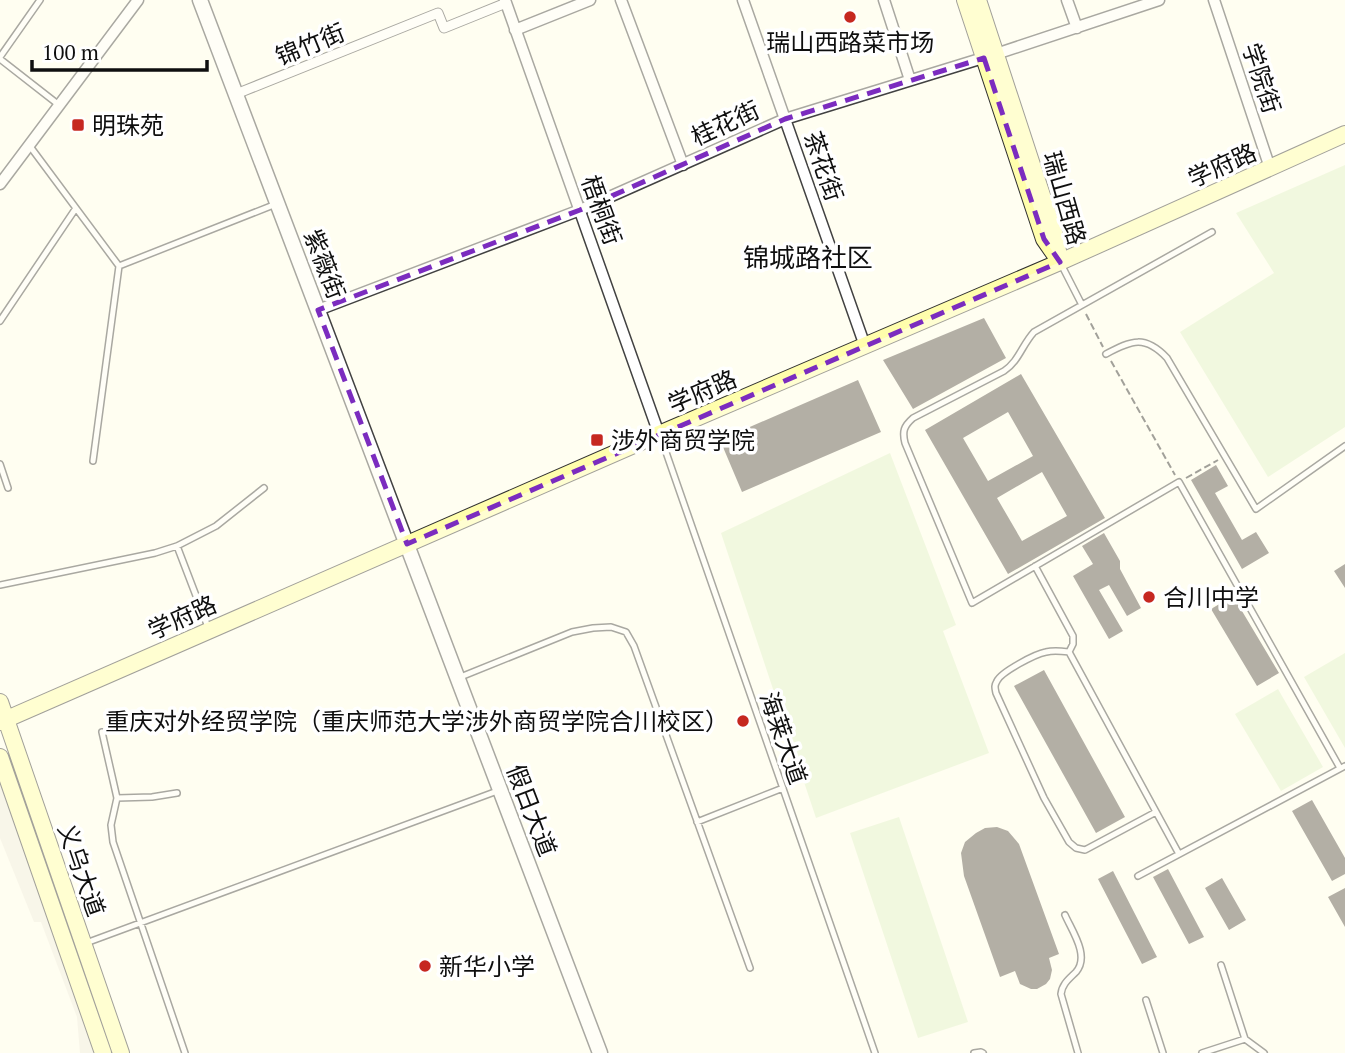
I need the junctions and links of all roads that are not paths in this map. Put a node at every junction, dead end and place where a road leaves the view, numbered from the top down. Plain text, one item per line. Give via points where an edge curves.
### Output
1 (40, 0) edge
2 (138, 0) edge
3 (200, 0) edge
4 (590, 0) edge
5 (621, 0) edge
6 (743, 0) edge
7 (884, 0) edge
8 (965, 0) edge
9 (978, 0) edge
10 (1067, 0) edge
11 (1159, 0) edge
12 (1214, 0) edge
13 (505, 2) edge
14 (1143, 3) edge
15 (1077, 28) junction
16 (516, 30) junction
17 (990, 56) junction
18 (0, 58) edge
19 (910, 80) junction
20 (236, 94) junction
21 (59, 105) junction
22 (785, 118) junction
23 (1345, 134) edge
24 (29, 145) junction
25 (683, 165) junction
26 (1270, 168) junction
27 (0, 184) edge
28 (277, 204) junction
29 (76, 208) junction
30 (580, 210) junction
31 (1212, 232) dead end
32 (1060, 262) junction
33 (119, 266) junction
34 (1082, 305) junction
35 (317, 310) junction
36 (0, 321) edge
37 (865, 346) junction
38 (1107, 354) road end
39 (659, 434) junction
40 (1345, 446) edge
41 (93, 461) dead end
42 (0, 464) edge
43 (8, 488) dead end
44 (264, 488) dead end
45 (407, 544) junction
46 (177, 546) junction
47 (1035, 566) junction
48 (0, 585) edge
49 (209, 630) junction
50 (1069, 652) junction
51 (458, 678) junction
52 (0, 702) edge
53 (3, 721) edge
54 (102, 732) dead end
55 (0, 757) edge
56 (1343, 767) edge
57 (783, 788) junction
58 (500, 790) junction
59 (177, 793) dead end
60 (117, 797) junction
61 (1156, 812) junction
62 (697, 822) junction
63 (1179, 854) junction
64 (1138, 876) dead end
65 (1065, 915) dead end
66 (141, 923) junction
67 (84, 944) junction
68 (1221, 965) dead end
69 (750, 968) dead end
70 (1146, 1000) dead end
71 (1245, 1039) junction
72 (103, 1053) edge
73 (121, 1053) edge
74 (185, 1053) edge
75 (600, 1053) edge
76 (875, 1053) edge
77 (974, 1053) edge
78 (984, 1053) edge
79 (1078, 1053) edge
80 (1163, 1053) edge
81 (1202, 1053) edge
82 (1264, 1053) edge

1 - 18 lane
2 - 21 street
3 - 20 street, 紫薇街
4 - 16 street
5 - 25 street
6 - 22 street, 茶花街
7 - 19 street
8 - 17 main road, 瑞山西路
9 - 17 main road, 瑞山西路
10 - 15 street
11 - 14 street, 桂花街
12 - 26 street, 学院街
13 - 16 street, 梧桐街
13 - 20 street, 锦竹街 via 444,29 438,13
14 - 15 street, 桂花街
15 - 17 street, 桂花街
16 - 30 street, 梧桐街
17 - 19 street, 桂花街
17 - 32 main road, 瑞山西路 via 1055,235
18 - 21 lane
19 - 22 street, 桂花街
20 - 28 street, 紫薇街
21 - 24 street
22 - 25 street, 桂花街
22 - 37 street, 茶花街
23 - 26 main road, 学府路
24 - 27 street
24 - 29 lane
25 - 30 street, 桂花街
26 - 32 main road, 学府路
28 - 33 lane
28 - 35 street, 紫薇街
29 - 33 lane
29 - 36 lane
30 - 35 street, 桂花街
30 - 39 street, 梧桐街
31 - 34 lane
32 - 34 lane
32 - 37 main road, 学府路
33 - 41 lane
34 - 47 lane via 1034,332 1004,371 913,418 903,432 972,603
35 - 45 street, 紫薇街
37 - 39 main road, 学府路
38 - 40 lane via 1133,341 1158,348 1256,509
39 - 45 main road, 学府路
39 - 57 lane, 海莱大道
42 - 43 lane
44 - 46 lane via 216,526
45 - 49 main road, 学府路
45 - 51 street, 假日大道
46 - 48 lane
46 - 49 lane
47 - 50 lane via 1073,636
47 - 56 lane via 1180,482
49 - 53 main road, 学府路
50 - 61 lane
50 - 61 lane via 1042,652 1003,674 995,687 1044,798 1069,842 1085,850
51 - 58 street, 假日大道
51 - 62 lane via 572,632 611,627 626,632
52 - 53 main road, 义乌大道
53 - 67 main road, 义乌大道
54 - 60 lane
55 - 72 main road, 义乌大道
56 - 63 lane
57 - 62 lane
57 - 76 lane, 海莱大道
58 - 66 lane
58 - 75 street, 假日大道
59 - 60 lane
60 - 66 lane via 111,825 114,842
61 - 63 lane
62 - 69 lane
63 - 64 lane
65 - 79 lane via 1082,958 1060,995
66 - 67 lane
66 - 74 lane
67 - 73 main road, 义乌大道
68 - 71 lane
70 - 80 lane
71 - 81 lane
71 - 82 lane
77 - 78 lane

